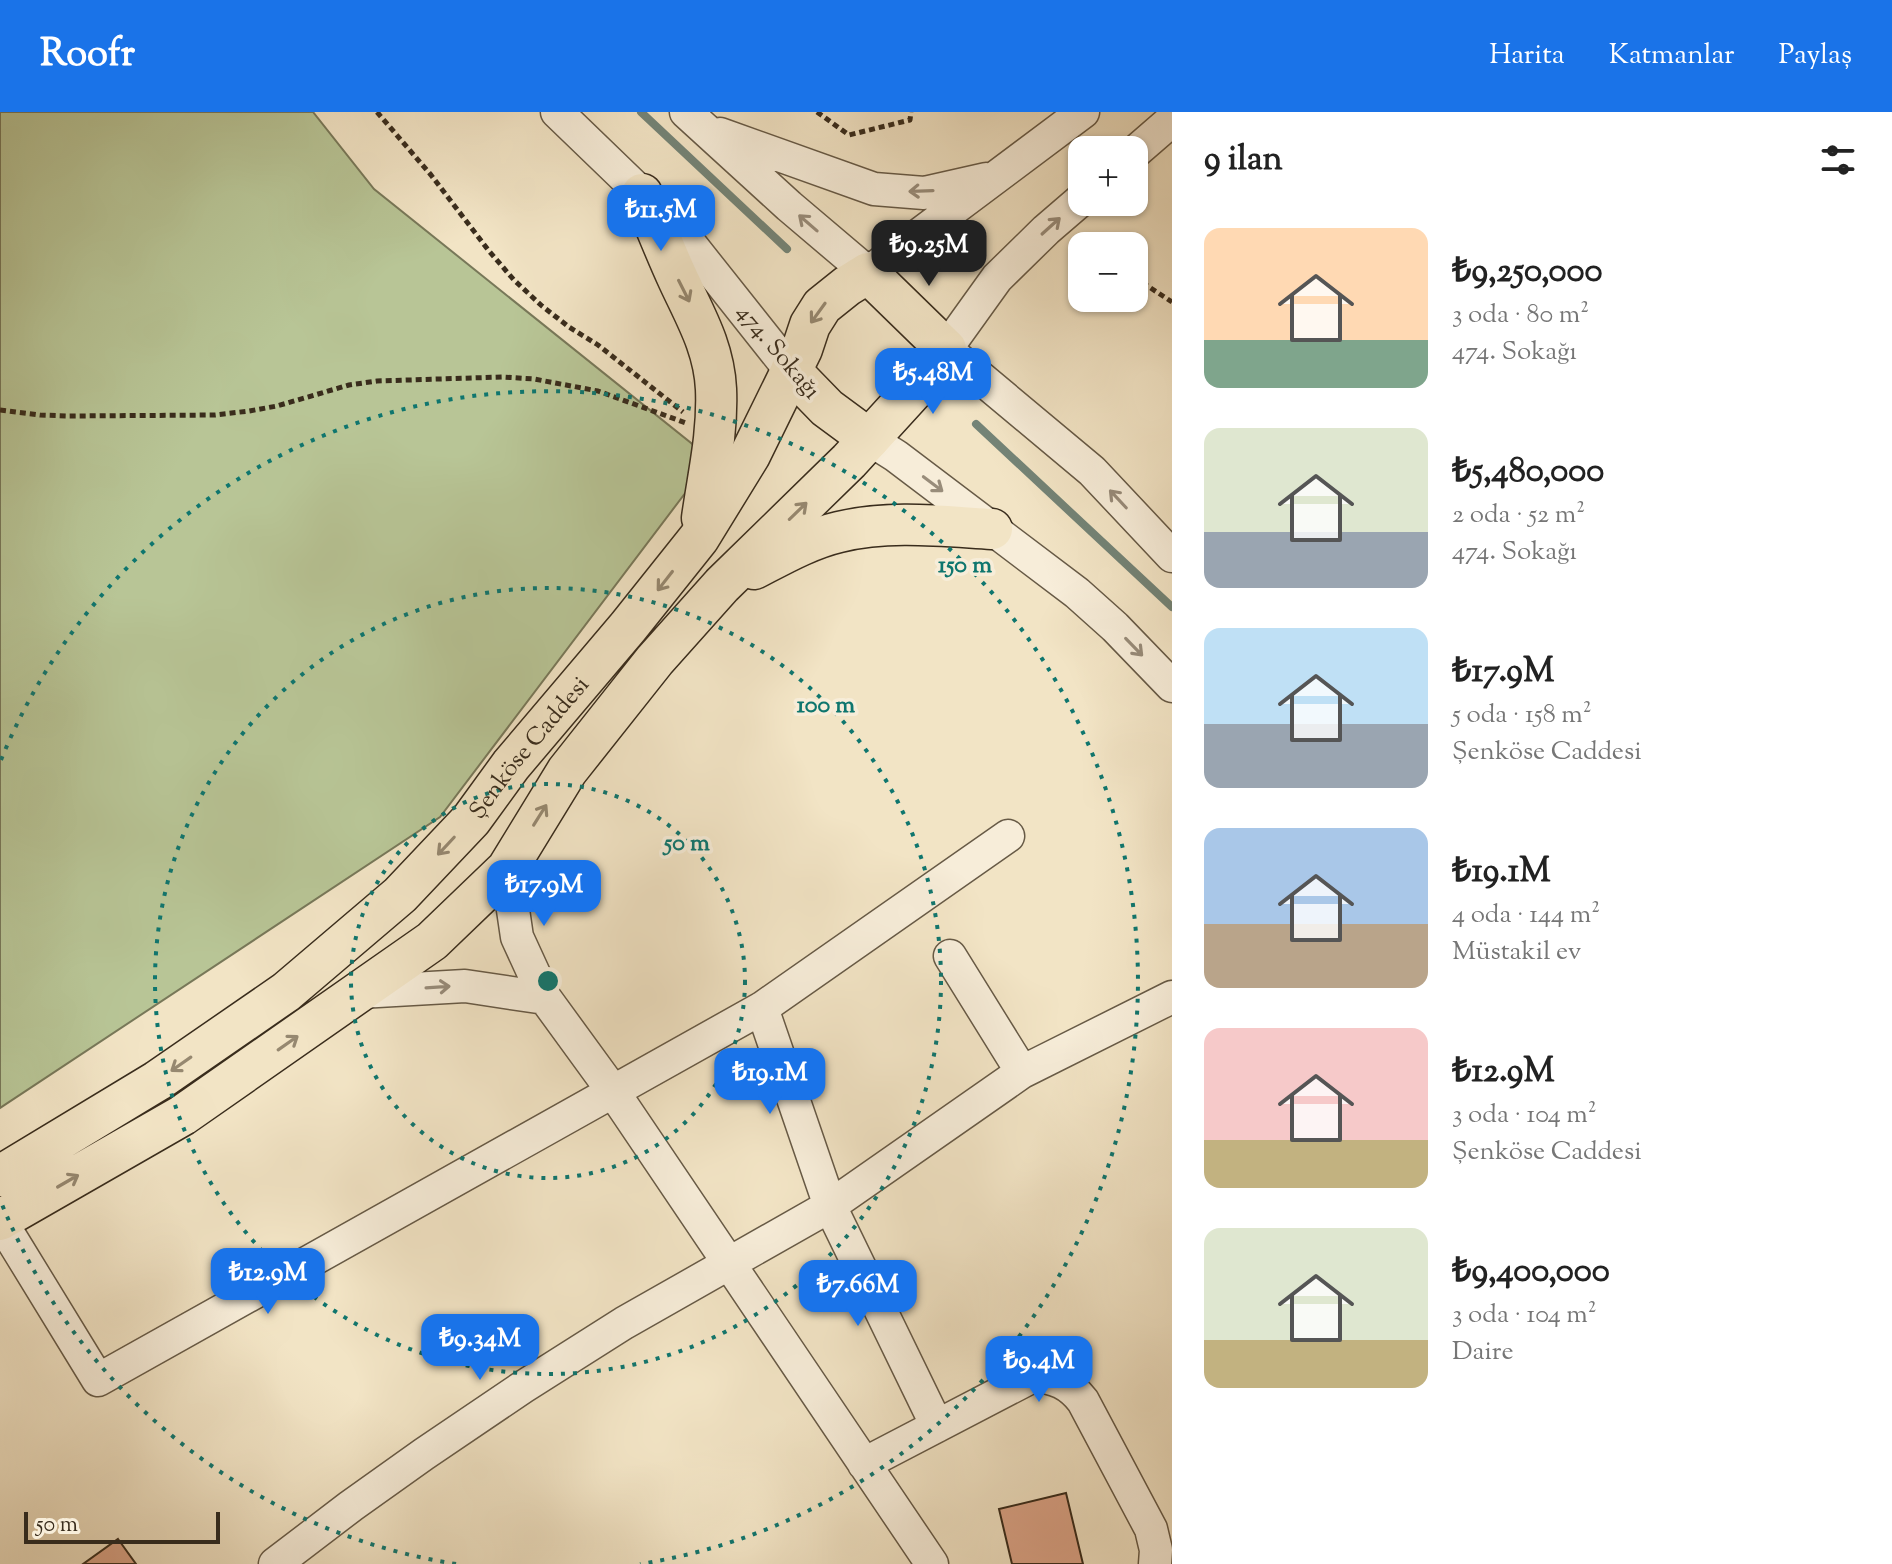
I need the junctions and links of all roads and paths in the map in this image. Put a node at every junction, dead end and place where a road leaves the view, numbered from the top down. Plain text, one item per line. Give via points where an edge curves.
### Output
1 (377, 112) edge
2 (557, 112) edge
3 (817, 112) edge
4 (911, 112) edge
5 (1083, 112) edge
6 (695, 120) edge
7 (1172, 120) edge
8 (1148, 141) edge
9 (997, 176) junction
10 (642, 194) junction
11 (1068, 211) edge
12 (868, 273) junction
13 (1148, 286) edge
14 (1172, 302) edge
15 (946, 349) junction
16 (791, 371) junction
17 (0, 410) edge
18 (869, 439) junction
19 (992, 529) junction
20 (699, 538) junction
21 (1172, 556) edge
22 (722, 585) junction
23 (1172, 686) edge
24 (1008, 836) dead end
25 (507, 869) junction
26 (950, 956) dead end
27 (360, 992) junction
28 (1172, 997) edge
29 (545, 998) junction
30 (762, 1008) junction
31 (1022, 1072) junction
32 (612, 1090) junction
33 (0, 1176) edge
34 (830, 1206) junction
35 (0, 1220) edge
36 (727, 1263) junction
37 (937, 1426) junction
38 (864, 1464) junction
39 (275, 1564) edge
40 (932, 1564) edge
41 (1155, 1564) edge

1 - 17 path via 514,280 694,423 598,391 502,377 377,381 215,415 69,416
2 - 10 street, 474. Sokağı
3 - 4 path via 849,135 910,120
5 - 9 street
9 -> 6 street via 924,193 874,189
12 -> 6 street
7 - 8 street
9 - 12 street
10 - 16 street, 474. Sokağı via 687,240
10 -> 20 main road via 698,318 716,387 716,431
15 -> 11 street via 997,278
12 - 15 main road
12 -> 16 main road, Şenköse Caddesi via 822,306
13 - 14 path
15 - 18 main road, Şenköse Caddesi
21 -> 15 street via 1092,471
16 - 18 main road, 474. Sokağı via 827,408
16 - 20 main road, Şenköse Caddesi via 750,455
18 -> 19 street, 474. Sokağı
22 -> 18 main road, Şenköse Caddesi
19 - 22 main road via 893,524 836,533
19 -> 23 street, 474. Sokağı via 1077,593
20 -> 33 main road, Şenköse Caddesi via 471,820 400,895 286,992 157,1081
25 -> 22 main road, Şenköse Caddesi via 567,771
24 - 30 street
25 - 27 main road, Şenköse Caddesi via 432,941
25 - 29 street via 517,937
26 - 31 street
27 -> 29 street via 465,986
35 -> 27 main road, Şenköse Caddesi via 183,1115
28 - 31 street
29 - 32 street
30 - 32 street
30 - 34 street
31 - 34 street
32 - 35 street via 98,1380
32 - 36 street
34 - 36 street
34 - 37 street
36 - 38 street
36 - 39 street via 523,1387
37 - 38 street
37 - 41 street via 1033,1376 1059,1380 1083,1401 1151,1529
38 - 40 street

